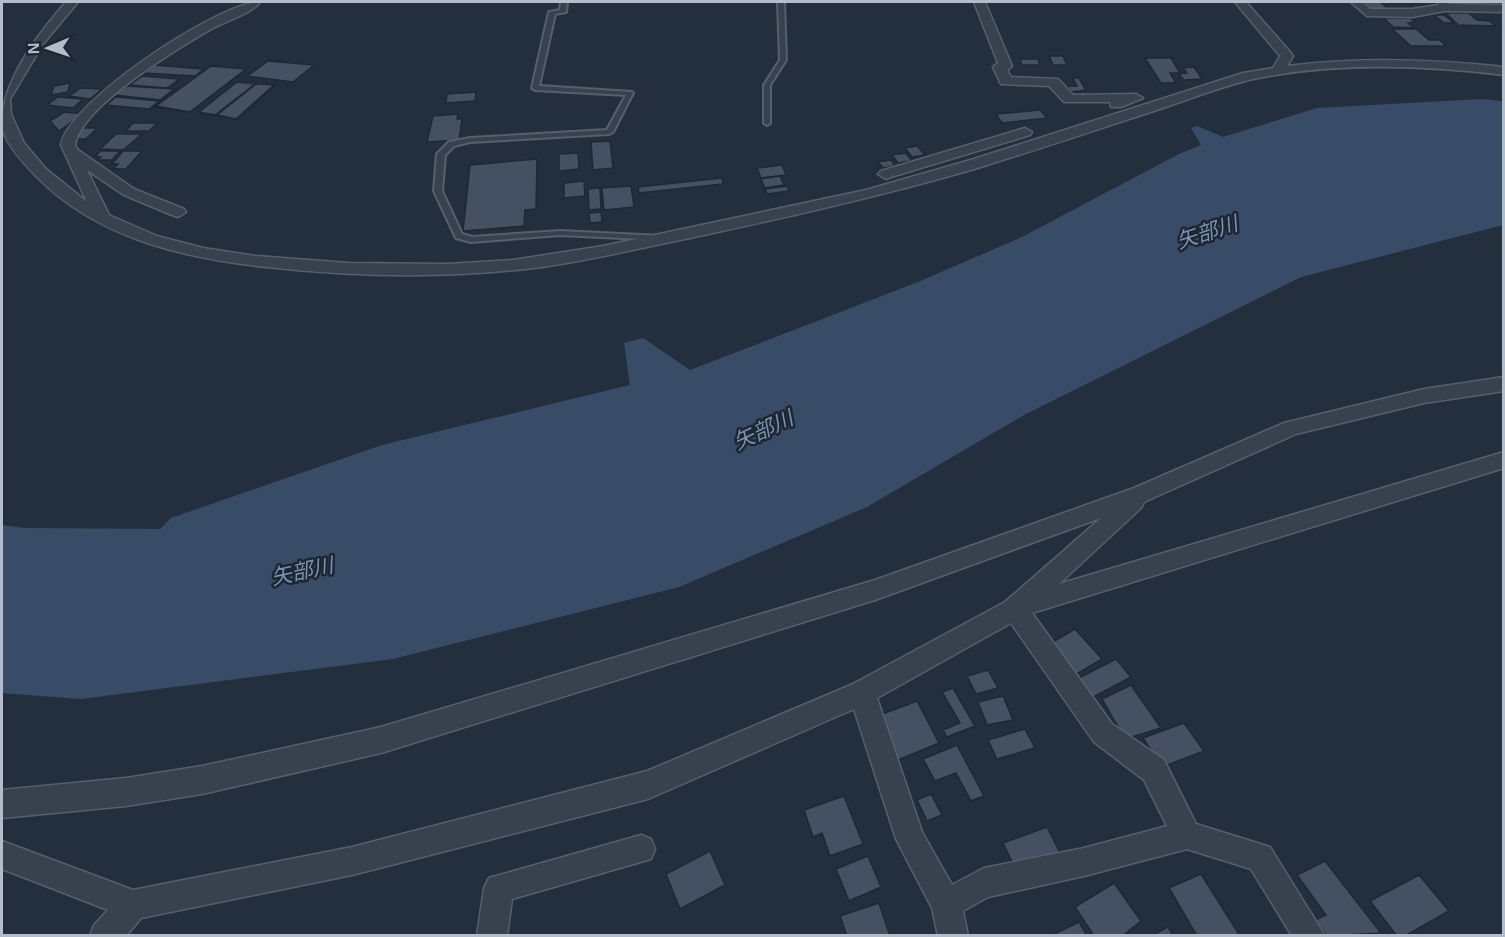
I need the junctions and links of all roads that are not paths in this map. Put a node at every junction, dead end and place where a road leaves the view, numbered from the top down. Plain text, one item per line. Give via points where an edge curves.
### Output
1 (72, 2) edge
2 (255, 2) edge
3 (564, 2) edge
4 (781, 2) edge
5 (979, 2) edge
6 (1240, 2) edge
7 (1357, 2) edge
8 (1446, 3) edge
9 (1503, 9) edge
10 (1287, 56) junction
11 (1277, 71) junction
12 (1503, 71) edge
13 (1136, 98) junction
14 (1087, 112) dead end
15 (1130, 113) junction
16 (1067, 118) dead end
17 (767, 123) dead end
18 (1048, 125) dead end
19 (70, 152) junction
20 (178, 212) dead end
21 (103, 220) junction
22 (724, 226) junction
23 (664, 238) junction
24 (1503, 384) edge
25 (1503, 460) edge
26 (1142, 494) junction
27 (1014, 608) junction
28 (862, 693) junction
29 (2, 804) edge
30 (1187, 835) junction
31 (641, 849) dead end
32 (2, 855) edge
33 (946, 904) junction
34 (133, 905) junction
35 (105, 936) edge
36 (492, 936) edge
37 (953, 936) edge
38 (1310, 936) edge

1 - 21 street via 38,42 2,106 30,161 59,191
2 - 19 street via 171,45 109,91 69,133
3 - 23 lane via 562,12 552,12 535,88 630,93 609,132 515,136 452,144 441,154 438,191 459,236 471,240 560,232
4 - 17 lane via 783,60 765,92
5 - 13 street via 1006,66 999,67 1006,81 1053,82 1068,99
6 - 10 street
7 - 8 street via 1368,12 1412,13
8 - 9 street
10 - 11 street
10 - 13 street
11 - 12 street via 1374,63
11 - 15 street via 1248,76
13 - 14 street
15 - 16 street
15 - 22 street via 948,171 817,207
18 - 22 street via 872,179 749,208
19 - 20 street via 129,192
19 - 21 street
21 - 23 street via 212,256 360,269 435,269 544,261
22 - 23 street
24 - 26 street via 1424,396 1292,429
25 - 27 street
26 - 27 street
26 - 29 street via 875,590 381,740 202,780
27 - 28 street
27 - 30 street via 1103,733 1154,770
28 - 33 street via 910,840
28 - 34 street via 648,785 352,861
30 - 33 street via 984,883
30 - 38 street via 1260,857
31 - 36 street via 499,888
32 - 34 street
33 - 37 street
34 - 35 street

